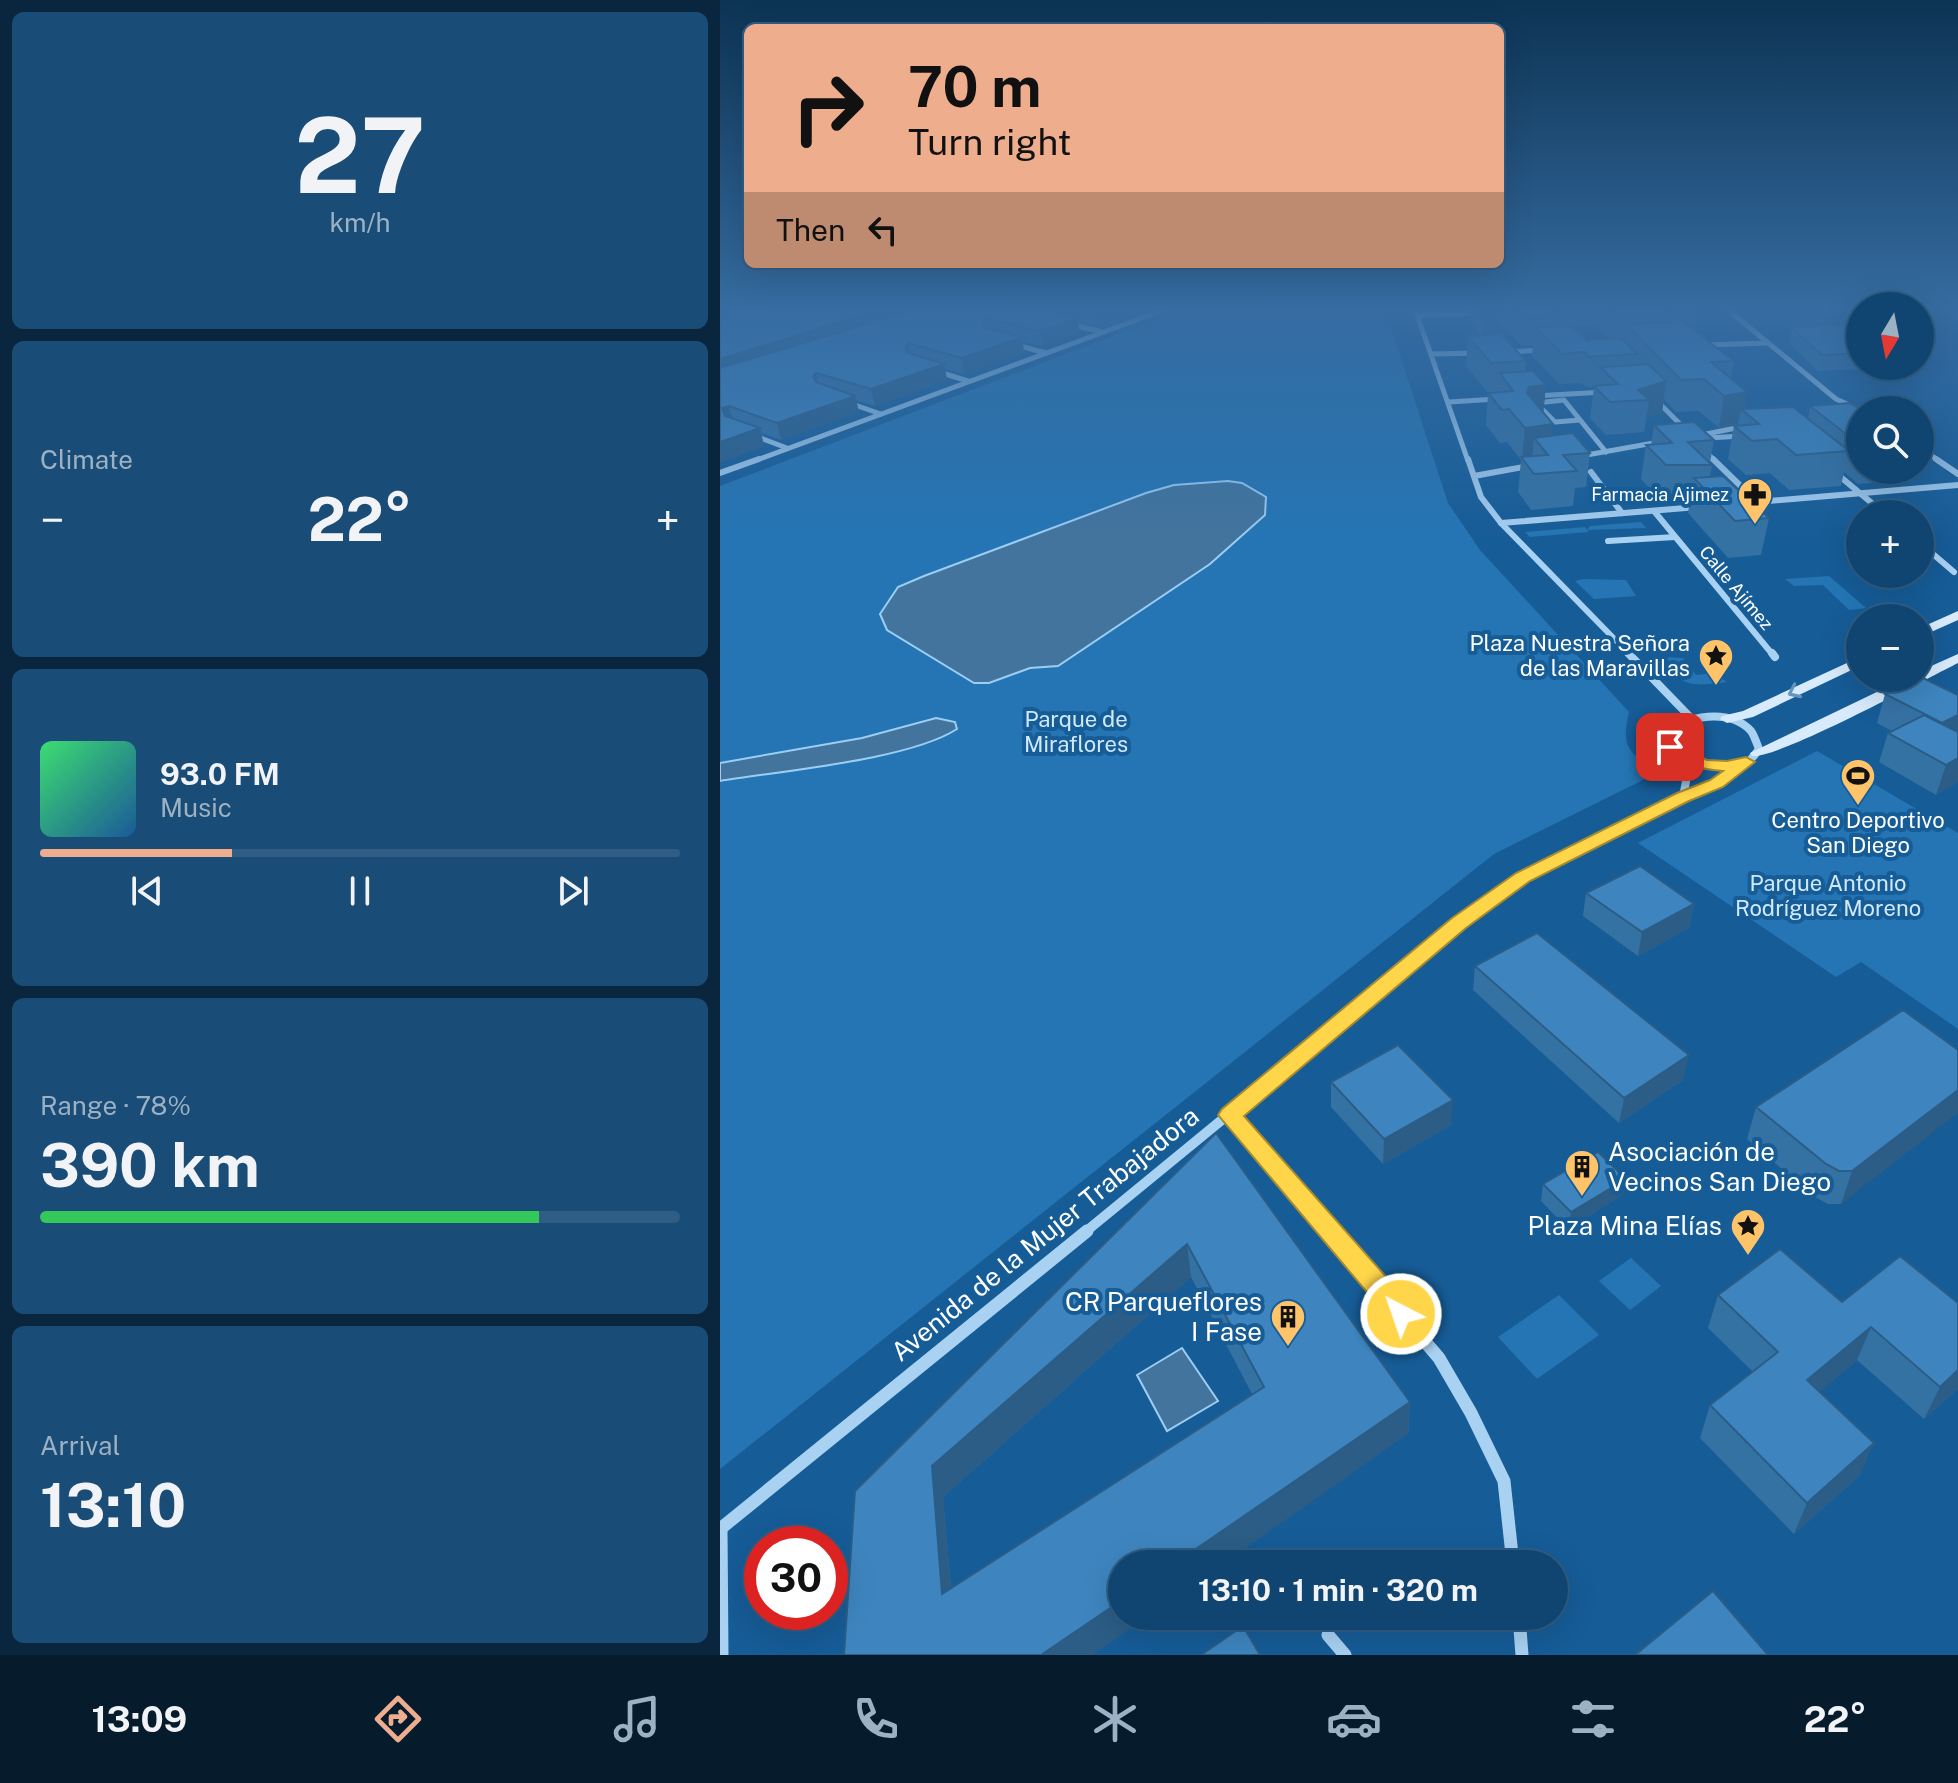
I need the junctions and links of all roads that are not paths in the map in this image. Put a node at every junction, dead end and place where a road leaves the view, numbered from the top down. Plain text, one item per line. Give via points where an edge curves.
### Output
1 (955, 386) edge
2 (1444, 386) edge
3 (1820, 386) edge
4 (1614, 391) edge
5 (1519, 397) edge
6 (1503, 398) edge
7 (1655, 398) edge
8 (837, 399) edge
9 (1449, 402) junction
10 (1846, 404) edge
11 (1846, 410) edge
12 (1840, 411) edge
13 (882, 414) junction
14 (1580, 420) junction
15 (1555, 422) junction
16 (1542, 423) edge
17 (1747, 426) edge
18 (1685, 429) edge
19 (746, 433) edge
20 (1756, 435) edge
21 (1673, 440) edge
22 (788, 448) junction
23 (1606, 452) junction
24 (1708, 454) edge
25 (1576, 457) edge
26 (1934, 457) edge
27 (1532, 465) edge
28 (1830, 468) edge
29 (1591, 472) dead end
30 (720, 473) edge
31 (1958, 474) edge
32 (1474, 476) junction
33 (1958, 485) edge
34 (1861, 494) junction
35 (1868, 500) edge
36 (1757, 502) junction
37 (1741, 503) edge
38 (1710, 506) edge
39 (1654, 511) junction
40 (1622, 513) junction
41 (1501, 523) junction
42 (1675, 537) junction
43 (1608, 541) dead end
44 (1934, 555) edge
45 (1954, 572) dead end
46 (1958, 615) edge
47 (1934, 626) edge
48 (1775, 657) dead end
49 (1958, 658) edge
50 (1846, 668) edge
51 (1934, 669) edge
52 (1888, 692) edge
53 (1690, 717) junction
54 (1727, 719) junction
55 (1685, 758) junction
56 (1752, 758) junction
57 (1683, 797) junction
58 (1230, 1115) junction
59 (720, 1528) edge
60 (1511, 1550) edge
61 (1520, 1630) edge
62 (1328, 1635) dead end
63 (722, 1655) edge
64 (1345, 1655) edge
65 (1522, 1655) edge

1 - 13 street
2 - 9 street
3 - 10 street
4 - 5 street
6 - 9 street
7 - 18 street
8 - 13 street
9 - 32 street
11 - 12 street
13 - 22 street
14 - 15 street
14 - 15 street via 1564,400 1536,403
14 - 23 street
15 - 16 street
17 - 20 street via 1688,439
19 - 22 street
21 - 23 street
22 - 30 street
23 - 25 street
24 - 36 street
26 - 31 street
27 - 32 street
28 - 34 street
29 - 40 street
32 - 41 street via 1481,497
33 - 34 street
34 - 35 street
34 - 36 street
36 - 37 street
38 - 39 street
39 - 40 street
39 - 42 street, Calle Ajímez
40 - 41 street
41 - 53 street
42 - 43 street, Calle Ajímez
42 - 48 street, Calle Ajímez
44 - 45 street
46 - 47 street
49 - 51 street, Avenida de la Mujer Trabajadora
50 -> 54 street
52 - 56 street, Avenida de la Mujer Trabajadora
53 - 54 street
53 - 55 street via 1674,722 1666,732 1670,747
54 - 56 street via 1754,734 1759,744
55 - 56 street via 1717,766
55 - 57 street
56 - 57 street, Avenida de la Mujer Trabajadora via 1717,784
57 - 58 street, Avenida de la Mujer Trabajadora via 1523,877 1459,923
58 - 59 street, Avenida de la Mujer Trabajadora
58 - 60 street via 1439,1358 1504,1481
59 - 63 street
61 - 65 street
62 - 64 street

